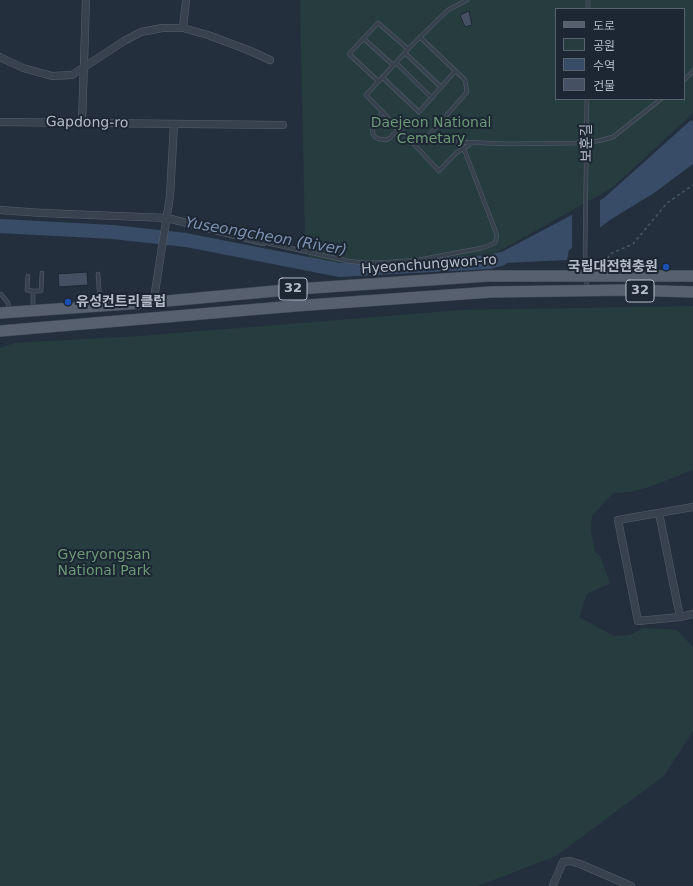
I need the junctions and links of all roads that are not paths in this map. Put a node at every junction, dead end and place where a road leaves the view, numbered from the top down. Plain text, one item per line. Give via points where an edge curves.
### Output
1 (86, 0) edge
2 (186, 0) edge
3 (467, 0) edge
4 (183, 28) junction
5 (420, 37) junction
6 (364, 39) junction
7 (408, 49) junction
8 (405, 53) junction
9 (0, 57) edge
10 (270, 60) dead end
11 (394, 64) junction
12 (83, 69) junction
13 (455, 71) junction
14 (693, 71) edge
15 (382, 77) junction
16 (685, 79) edge
17 (378, 81) junction
18 (441, 87) junction
19 (432, 98) junction
20 (587, 100) edge
21 (660, 100) edge
22 (382, 112) junction
23 (0, 122) edge
24 (82, 123) junction
25 (174, 124) junction
26 (283, 126) dead end
27 (398, 129) junction
28 (410, 140) junction
29 (424, 141) junction
30 (472, 143) junction
31 (587, 143) junction
32 (464, 149) junction
33 (0, 210) edge
34 (166, 220) junction
35 (263, 242) joint
36 (42, 273) dead end
37 (98, 274) dead end
38 (587, 275) junction
39 (28, 276) dead end
40 (693, 276) edge
41 (33, 291) junction
42 (587, 291) junction
43 (693, 292) edge
44 (0, 294) edge
45 (156, 302) junction
46 (101, 306) junction
47 (33, 310) junction
48 (5, 312) edge
49 (0, 330) edge
50 (693, 507) edge
51 (659, 513) junction
52 (693, 614) edge
53 (680, 617) junction
54 (553, 885) edge
55 (631, 886) edge

1 - 12 street
2 - 4 street
3 - 5 lane via 448,10
4 - 10 street via 208,35
4 - 12 street via 141,32
5 - 7 lane
5 - 13 lane
6 - 7 lane via 378,23
6 - 11 lane
6 - 17 lane via 349,54
7 - 8 lane
8 - 11 lane
8 - 18 lane
9 - 12 street via 23,68 52,76 72,75
11 - 15 lane
11 - 19 lane
12 - 24 street
13 - 18 lane
13 - 29 lane via 464,80 467,92
14 - 16 lane
15 - 17 lane
15 - 19 lane via 419,112
17 - 22 lane via 366,95
18 - 19 lane
20 - 31 lane, 보훈길
21 - 31 lane via 613,136
22 - 27 lane
22 - 27 lane via 372,126 375,137 386,140
23 - 24 street, Gapdong-ro
24 - 25 street, Gapdong-ro
25 - 26 street, Gapdong-ro
25 - 34 street
27 - 28 lane
28 - 29 lane
28 - 32 lane via 439,170 456,153
29 - 30 lane
30 - 31 lane
30 - 32 lane
31 - 38 lane, 보훈길
32 - 35 lane via 498,235 494,243 482,248 418,260 364,263
33 - 34 street
34 - 35 street
34 - 45 street via 155,292
36 - 41 lane via 41,291
37 - 46 lane
38 - 40 main road, Hyeonchungwon-ro / 32
38 - 42 lane, 보훈길
38 - 45 main road, Hyeonchungwon-ro / 32 via 488,276 296,289
39 - 41 lane via 27,290
41 - 47 lane
42 - 43 main road, 32
42 - 49 main road, 32 via 491,292
44 - 48 lane via 8,303
45 - 46 main road, Hyeonchungwon-ro / 32
46 - 47 main road, Hyeonchungwon-ro / 32
47 - 48 main road, Hyeonchungwon-ro / 32
50 - 51 street
51 - 53 street
51 - 53 street via 618,520 638,621
52 - 53 street
54 - 55 street via 563,862 570,861

